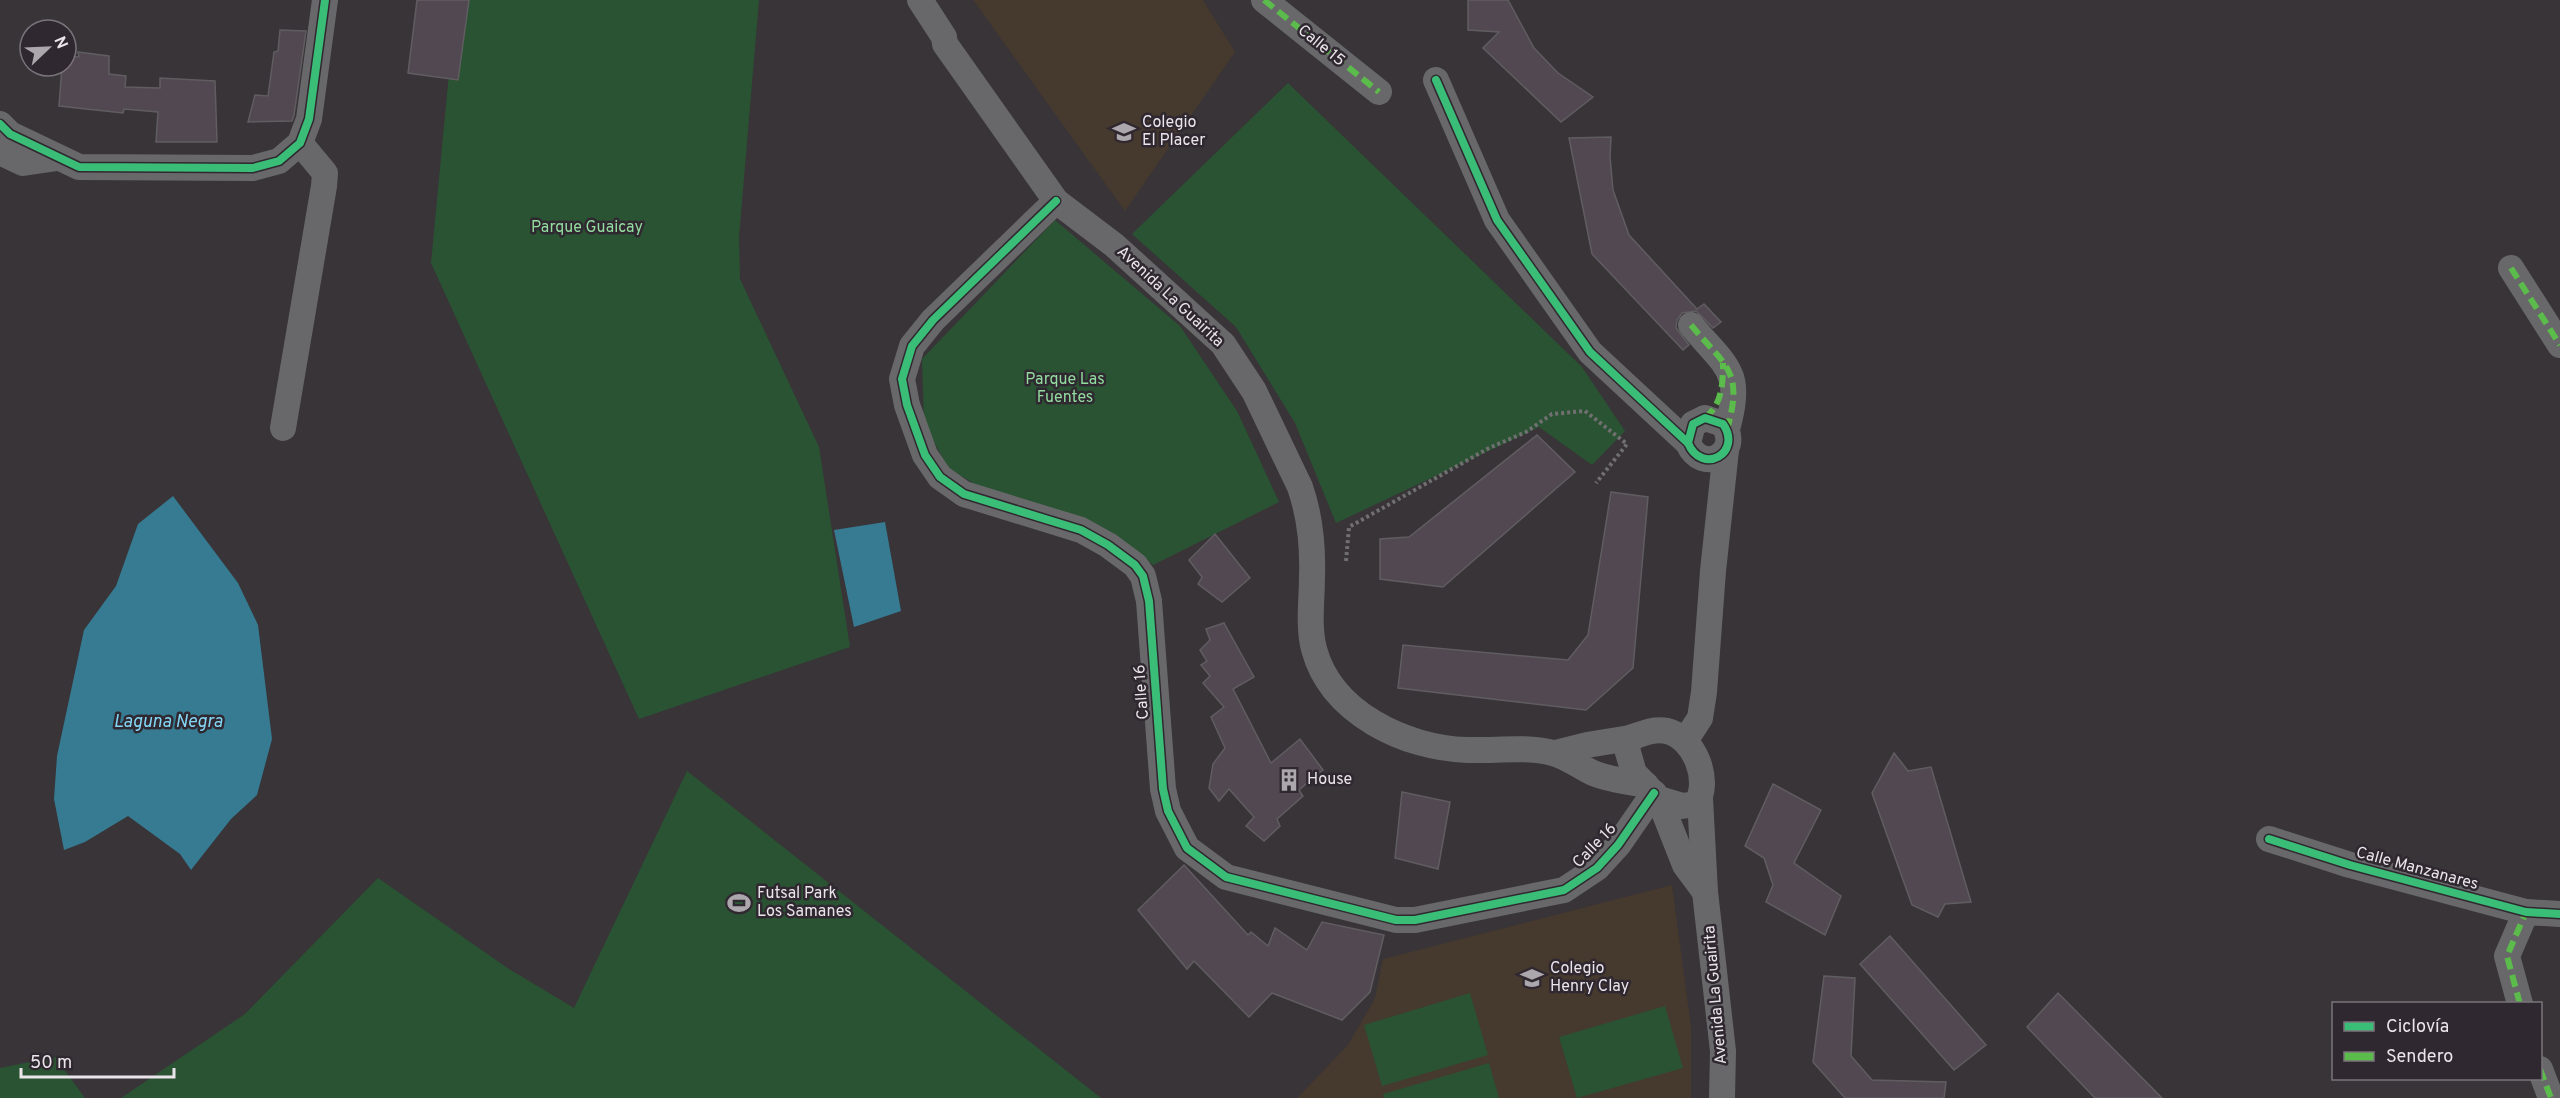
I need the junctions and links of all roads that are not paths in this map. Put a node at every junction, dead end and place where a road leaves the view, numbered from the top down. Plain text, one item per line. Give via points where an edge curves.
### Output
1 (325, 0) edge
2 (920, 0) edge
3 (1264, 0) edge
4 (1436, 80) dead end
5 (1379, 92) dead end
6 (0, 124) edge
7 (300, 143) junction
8 (0, 152) edge
9 (57, 158) junction
10 (1056, 201) junction
11 (2511, 268) dead end
12 (1691, 325) dead end
13 (2560, 345) edge
14 (283, 428) dead end
15 (1719, 432) junction
16 (1691, 449) junction
17 (1719, 514) junction
18 (1630, 738) junction
19 (1685, 741) junction
20 (1555, 753) junction
21 (1653, 792) junction
22 (1700, 798) junction
23 (2269, 839) dead end
24 (1705, 892) junction
25 (2526, 912) junction
26 (2560, 914) edge
27 (2519, 1002) edge
28 (2542, 1072) edge
29 (1722, 1098) edge
30 (2551, 1098) edge

1 - 7 street via 309,119
2 - 10 street, Avenida La Guairita via 945,44
3 - 5 street, Calle 15
4 - 16 street via 1497,220 1590,352
6 - 9 street via 10,134
7 - 9 street via 279,161 253,168 79,167
7 - 14 street via 325,173
8 - 9 street via 23,163
10 - 20 street, Avenida La Guairita via 1187,309 1223,344 1243,372 1306,506 1312,557 1314,650 1344,699 1389,732 1431,744 1465,750 1514,748
10 - 21 street, Calle 16 via 933,320 912,346 902,379 907,405 925,455 940,477 964,494 1081,530 1108,544 1136,565 1143,576 1149,601 1163,789 1168,811 1187,848 1226,877 1396,920 1414,920 1564,890 1597,867 1618,845
11 - 13 street
12 - 15 street via 1731,373 1735,387
15 - 16 street via 1693,424
15 - 16 street via 1715,459 1701,458
15 - 17 street
16 - 17 street
17 - 19 street via 1704,692 1700,718
18 - 19 street, Avenida La Guairita via 1663,730
18 - 20 street, Avenida La Guairita
18 - 21 street via 1627,749 1634,772
19 - 22 street, Avenida La Guairita via 1700,770
20 - 21 street, Avenida La Guairita via 1596,774
21 - 22 street, Avenida La Guairita via 1690,806
21 - 24 street via 1685,865
22 - 24 street, Avenida La Guairita
23 - 25 street, Calle Manzanares
24 - 29 street, Avenida La Guairita via 1723,1051
25 - 26 street, Calle Manzanares
25 - 27 street via 2507,956
28 - 30 street

